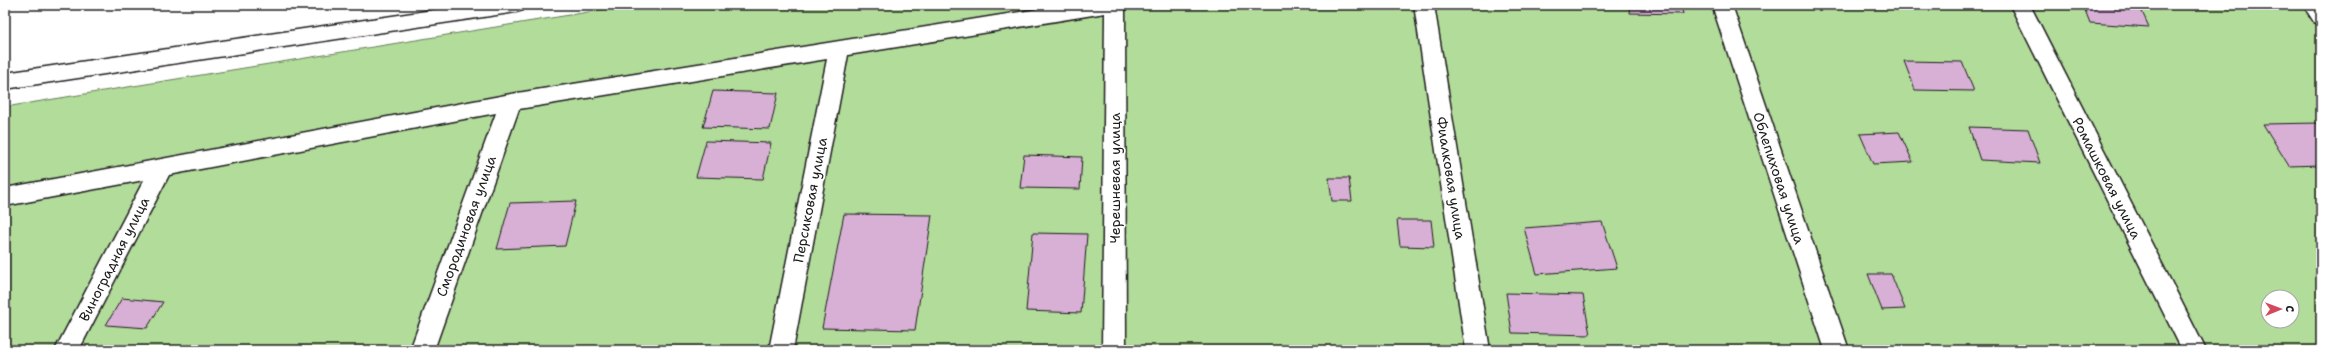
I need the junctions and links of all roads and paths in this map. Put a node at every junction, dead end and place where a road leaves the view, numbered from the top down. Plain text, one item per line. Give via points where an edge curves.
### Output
1 (516, 5) edge
2 (1110, 5) edge
3 (1115, 5) edge
4 (1424, 5) edge
5 (1722, 5) edge
6 (2020, 5) edge
7 (2313, 5) edge
8 (2321, 17) edge
9 (839, 49) junction
10 (5, 82) edge
11 (511, 102) junction
12 (161, 169) junction
13 (5, 197) edge
14 (67, 350) edge
15 (422, 350) edge
16 (781, 350) edge
17 (1114, 350) edge
18 (1478, 350) edge
19 (1837, 350) edge
20 (2194, 350) edge

1 - 10 lane
2 - 9 street
3 - 17 street, Черешневая улица
4 - 18 street, Фиалковая улица
5 - 19 street, Облепиховая улица
6 - 20 street, Ромашковая улица
7 - 8 street
9 - 11 street
9 - 16 street, Персиковая улица
11 - 12 street
11 - 15 street, Смородиновая улица
12 - 13 street
12 - 14 street, Виноградная улица

